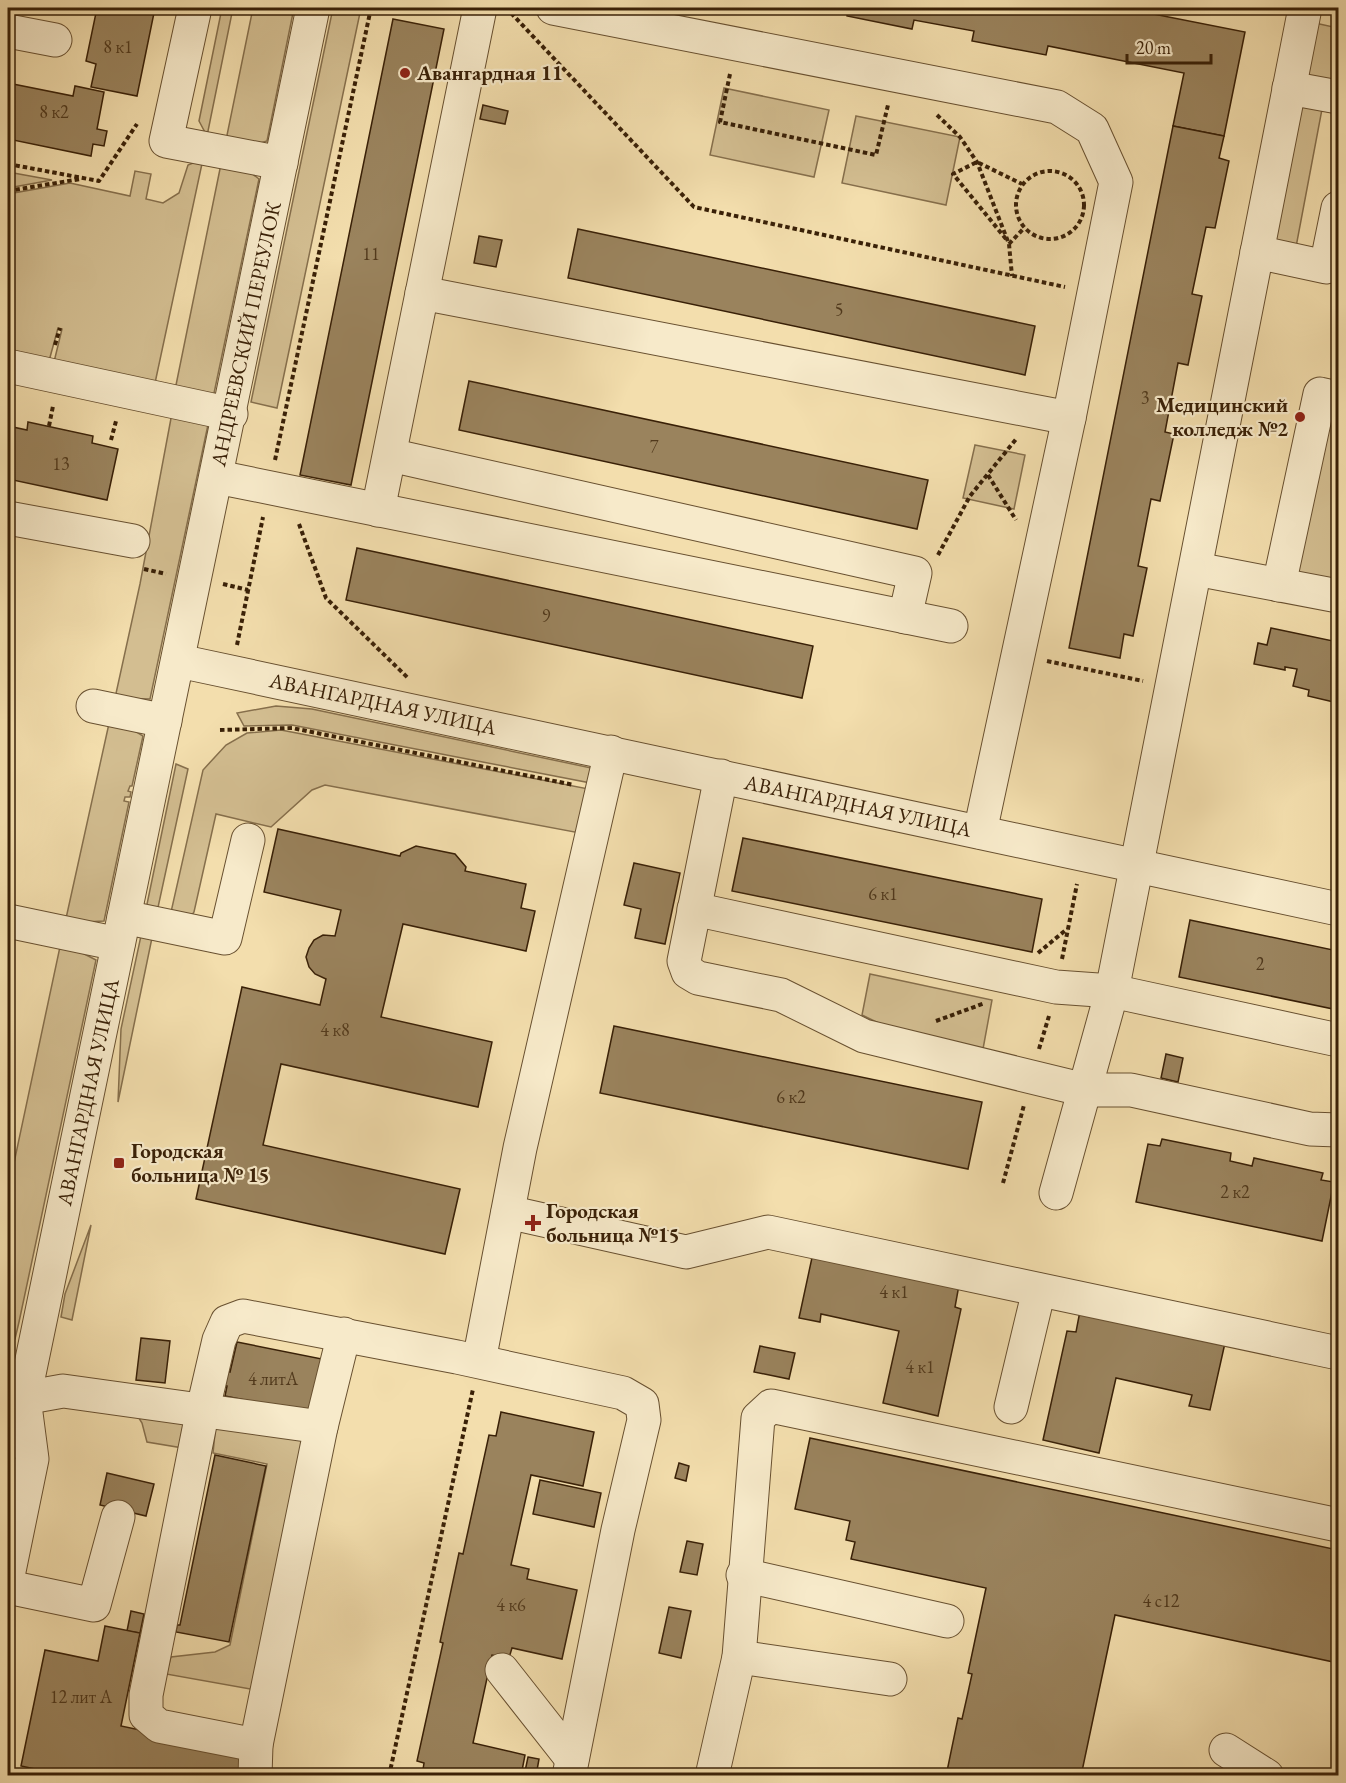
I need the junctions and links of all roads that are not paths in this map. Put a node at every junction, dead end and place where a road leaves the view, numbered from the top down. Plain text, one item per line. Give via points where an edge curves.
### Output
1 (195, 8) edge
2 (313, 8) edge
3 (480, 8) edge
4 (553, 8) edge
5 (1305, 8) edge
6 (8, 31) edge
7 (55, 40) dead end
8 (1289, 87) junction
9 (1338, 97) edge
10 (281, 163) junction
11 (1338, 208) edge
12 (1257, 252) junction
13 (422, 293) junction
14 (8, 366) edge
15 (1338, 398) edge
16 (231, 414) junction
17 (1069, 418) junction
18 (390, 455) junction
19 (217, 477) junction
20 (378, 510) junction
21 (8, 518) edge
22 (136, 555) road end
23 (1196, 569) junction
24 (1279, 585) junction
25 (1338, 597) edge
26 (905, 617) junction
27 (951, 626) dead end
28 (179, 661) junction
29 (93, 706) dead end
30 (165, 721) junction
31 (611, 752) junction
32 (721, 776) junction
33 (981, 832) junction
34 (248, 840) dead end
35 (1137, 866) junction
36 (694, 909) junction
37 (1338, 909) edge
38 (8, 921) edge
39 (121, 931) junction
40 (1112, 991) junction
41 (1338, 1040) edge
42 (1085, 1090) junction
43 (1338, 1130) edge
44 (1056, 1193) dead end
45 (508, 1212) junction
46 (1039, 1290) junction
47 (344, 1334) junction
48 (1338, 1353) edge
49 (479, 1361) junction
50 (16, 1397) edge
51 (1011, 1407) dead end
52 (203, 1409) junction
53 (321, 1427) junction
54 (118, 1517) dead end
55 (1338, 1525) edge
56 (743, 1575) junction
57 (8, 1576) edge
58 (8, 1587) edge
59 (948, 1621) dead end
60 (739, 1657) junction
61 (502, 1670) dead end
62 (890, 1679) dead end
63 (1226, 1749) dead end
64 (256, 1760) edge
65 (573, 1766) edge
66 (712, 1776) edge
67 (1267, 1776) edge

1 - 10 street via 166,141
2 - 10 street, АНДРЕЕВСКИЙ ПЕРЕУЛОК
3 - 13 street
4 - 17 street via 1057,107 1092,129 1116,182
5 - 8 street
6 - 7 street
8 - 9 street
8 - 12 street
10 - 16 street, АНДРЕЕВСКИЙ ПЕРЕУЛОК
11 - 12 street via 1326,267
12 - 23 street
13 - 17 street
13 - 18 street
14 - 16 street
15 - 24 street via 1320,394
16 - 19 street, АНДРЕЕВСКИЙ ПЕРЕУЛОК
17 - 33 street
18 - 20 street
18 - 26 street via 915,573
19 - 20 street
19 - 28 street, АНДРЕЕВСКИЙ ПЕРЕУЛОК
20 - 26 street
21 - 22 street
23 - 24 street
23 - 35 street
24 - 25 street
26 - 27 street
28 - 30 street, АВАНГАРДНАЯ УЛИЦА
28 - 31 street, АВАНГАРДНАЯ УЛИЦА
29 - 30 street
30 - 39 street, АВАНГАРДНАЯ УЛИЦА
31 - 32 street, АВАНГАРДНАЯ УЛИЦА
31 - 45 street
32 - 33 street, АВАНГАРДНАЯ УЛИЦА
32 - 36 street
33 - 35 street, АВАНГАРДНАЯ УЛИЦА
34 - 39 street via 225,938
35 - 37 street, АВАНГАРДНАЯ УЛИЦА
35 - 40 street
36 - 40 street via 1056,987
36 - 42 street via 684,961 688,972 698,978 781,995 864,1036
38 - 39 street
39 - 50 street, АВАНГАРДНАЯ УЛИЦА
40 - 41 street
40 - 42 street
42 - 43 street via 1131,1090 1310,1129
42 - 44 street
45 - 46 street via 686,1252 768,1232
45 - 49 street
46 - 48 street
46 - 51 street
47 - 49 street
47 - 52 street via 243,1316 226,1322
47 - 53 street
49 - 65 street via 623,1393 642,1404 644,1420 618,1530 585,1590 571,1660
50 - 52 street via 63,1391
50 - 57 street, АВАНГАРДНАЯ УЛИЦА via 32,1459
52 - 53 street
52 - 64 street via 146,1695 146,1715 159,1726
53 - 64 street
54 - 58 street via 94,1605
55 - 56 street via 771,1406 758,1418
56 - 59 street
56 - 60 street
60 - 62 street
60 - 66 street
61 - 65 street
63 - 67 street

